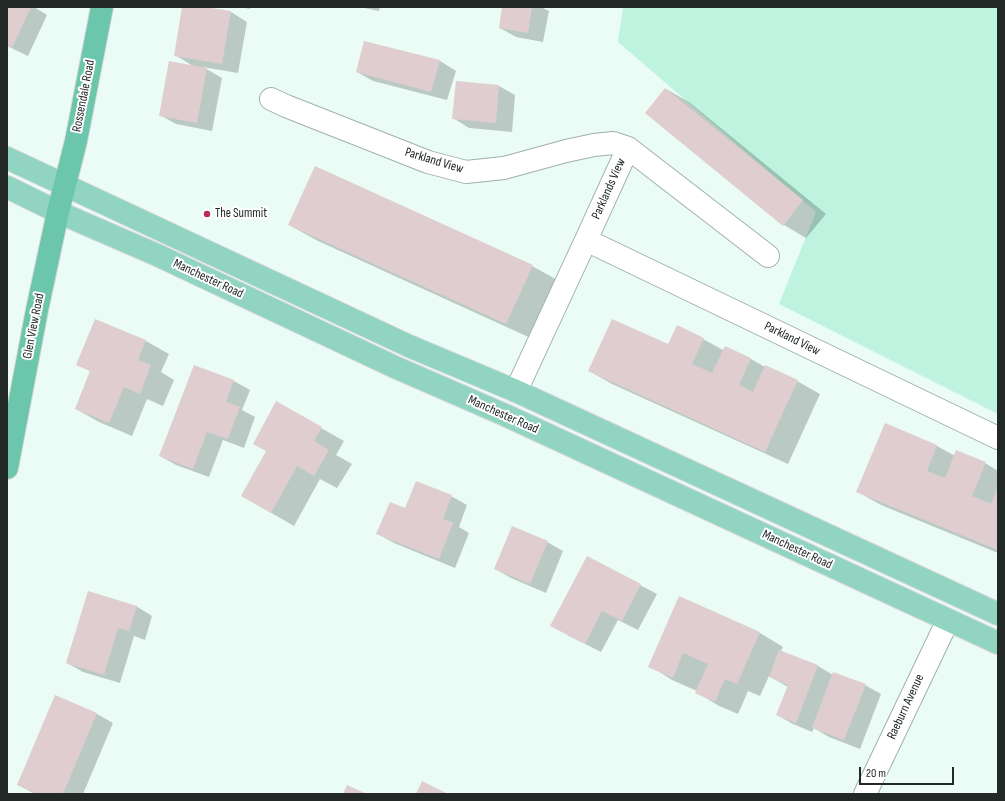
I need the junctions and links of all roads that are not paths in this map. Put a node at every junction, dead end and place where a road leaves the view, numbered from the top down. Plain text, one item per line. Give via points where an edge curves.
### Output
1 (102, 7) edge
2 (271, 99) dead end
3 (628, 148) junction
4 (7, 158) edge
5 (65, 185) junction
6 (7, 187) edge
7 (58, 212) junction
8 (586, 240) junction
9 (768, 256) dead end
10 (516, 391) junction
11 (505, 415) junction
12 (998, 438) edge
13 (7, 468) edge
14 (789, 517) junction
15 (776, 541) junction
16 (957, 595) junction
17 (998, 614) edge
18 (948, 620) junction
19 (998, 644) edge
20 (865, 794) edge

1 - 5 highway, Rossendale Road
2 - 3 street, Parkland View via 428,162 466,172 504,168 594,145 612,143
3 - 8 street, Parklands View
3 - 9 street, Parklands View
4 - 5 main road, Manchester Road
5 - 7 highway, Glen View Road
5 - 10 main road, Manchester Road via 409,346
6 - 7 main road, Manchester Road
7 - 11 main road, Manchester Road via 158,255 397,368
7 - 13 highway, Glen View Road
8 - 10 street, Parklands View
8 - 12 street, Parkland View
10 - 11 main road
10 - 14 main road, Manchester Road
11 - 15 main road, Manchester Road
14 - 15 main road
14 - 16 main road, Manchester Road
15 - 18 main road, Manchester Road
16 - 17 main road, Manchester Road
16 - 18 main road
18 - 19 main road, Manchester Road
18 - 20 street, Raeburn Avenue

